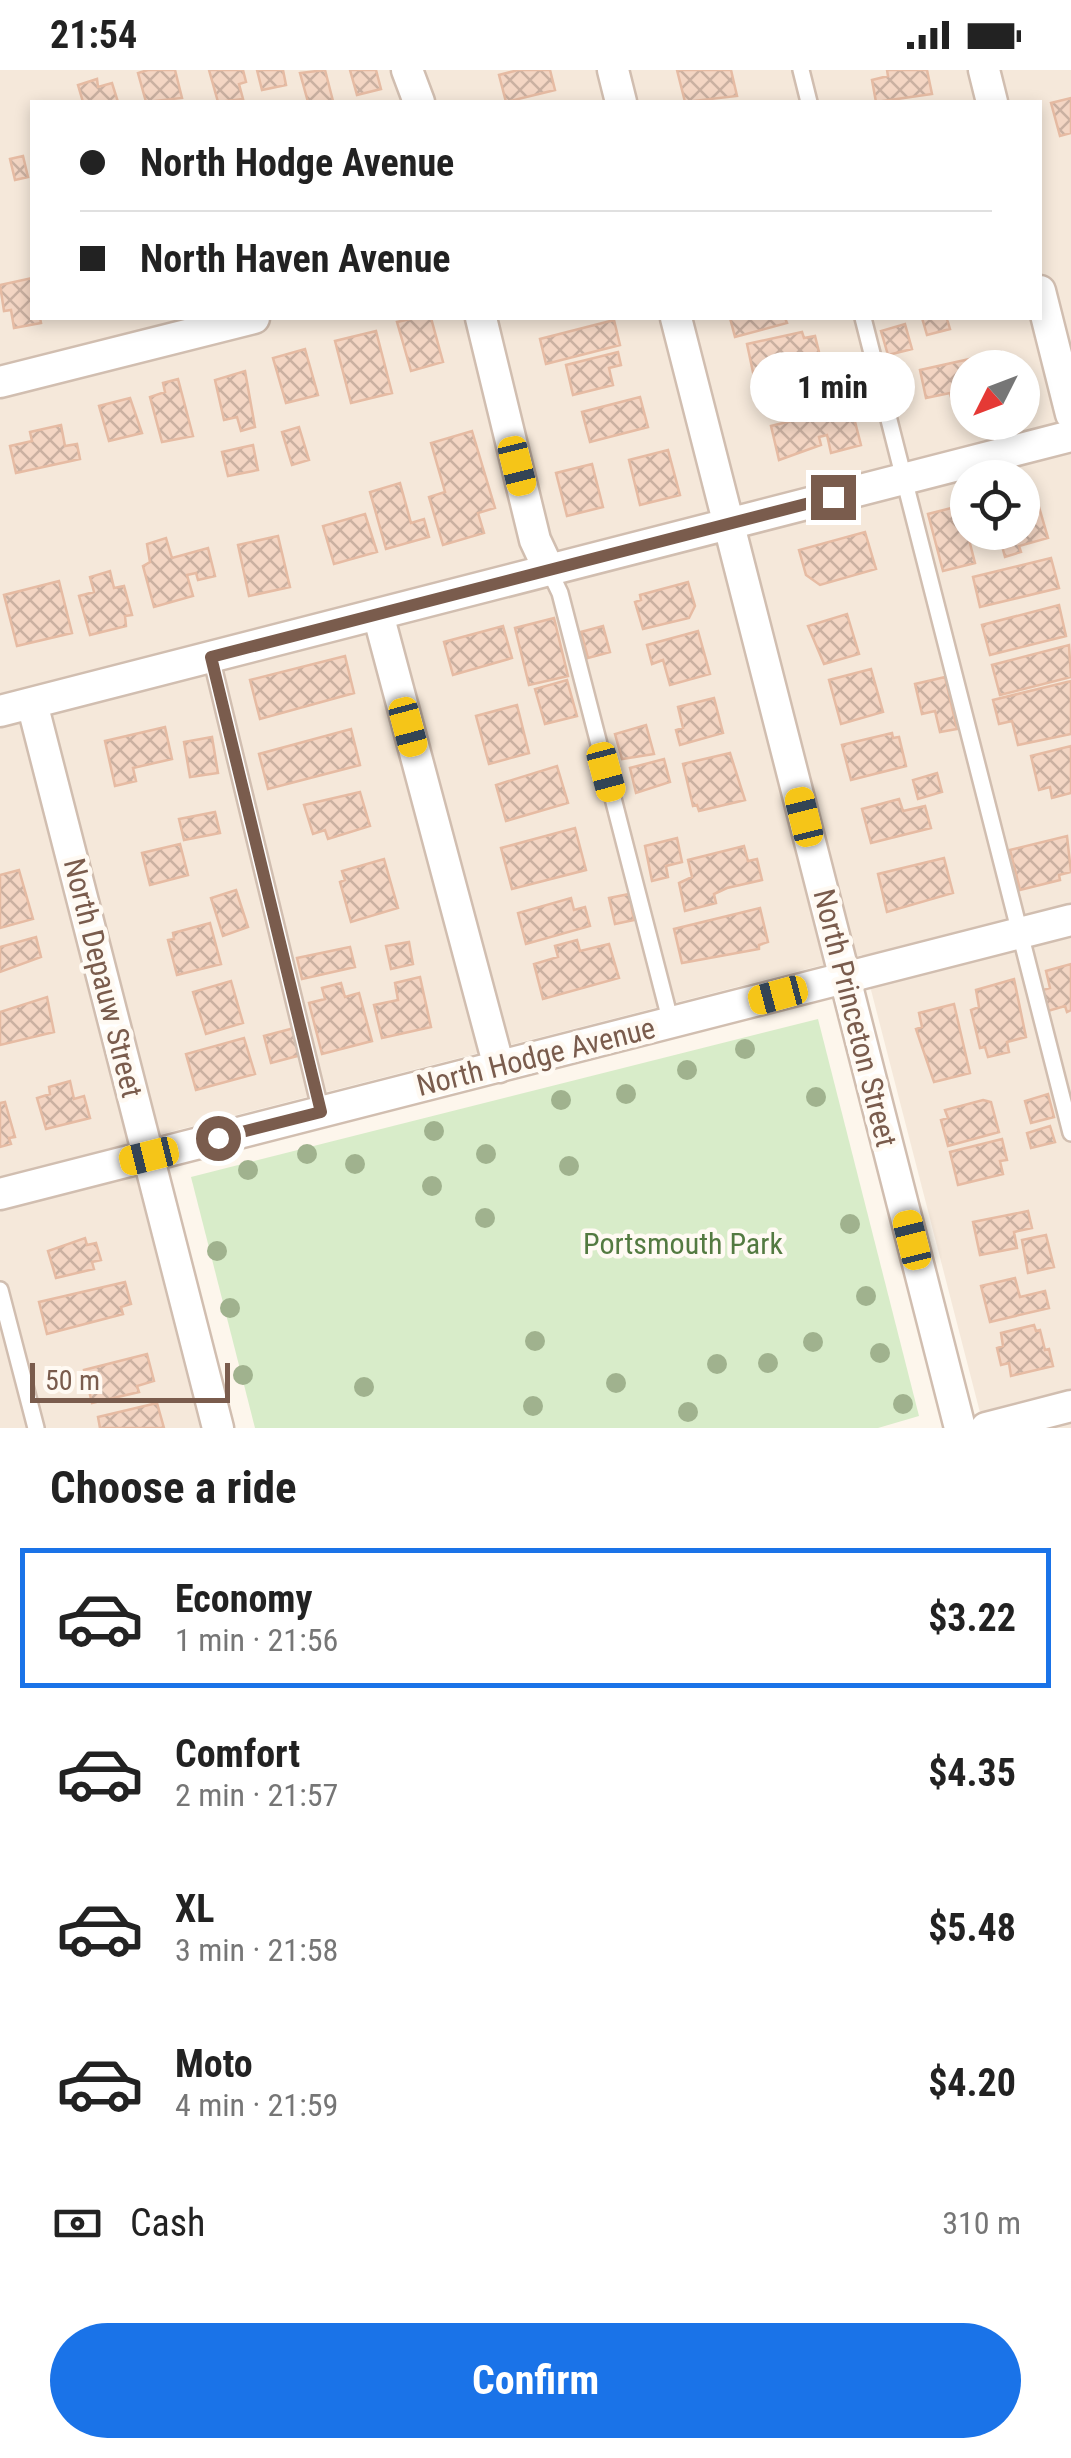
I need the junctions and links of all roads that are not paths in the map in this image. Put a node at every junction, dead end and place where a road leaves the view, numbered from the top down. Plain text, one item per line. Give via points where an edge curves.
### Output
1 (407, 70) edge
2 (613, 70) edge
3 (802, 70) edge
4 (984, 70) edge
5 (418, 100) edge
6 (620, 100) edge
7 (810, 100) edge
8 (992, 100) edge
9 (1042, 300) edge
10 (246, 320) edge
11 (481, 320) edge
12 (677, 320) edge
13 (863, 320) edge
14 (0, 382) edge
15 (1071, 414) edge
16 (1071, 436) edge
17 (903, 480) junction
18 (729, 524) junction
19 (549, 570) junction
20 (378, 614) junction
21 (211, 657) junction
22 (32, 703) junction
23 (0, 711) edge
24 (1071, 920) edge
25 (1020, 933) junction
26 (845, 978) junction
27 (671, 1023) junction
28 (499, 1067) junction
29 (321, 1112) junction
30 (1071, 1132) edge
31 (149, 1156) junction
32 (0, 1194) edge
33 (0, 1290) edge
34 (1071, 1406) edge
35 (36, 1428) edge
36 (218, 1428) edge
37 (960, 1428) edge
38 (986, 1428) edge

1 - 5 street
2 - 6 street
3 - 7 lane
4 - 8 street
9 - 15 street
10 - 14 street
11 - 19 street via 534,540
12 - 18 street, North Princeton Street
13 - 17 lane
16 - 17 street
17 - 18 street
17 - 25 lane
18 - 19 street
18 - 26 street, North Princeton Street
19 - 20 street
19 - 27 lane
20 - 21 street
20 - 28 street
21 - 22 street
21 - 29 lane
22 - 23 street
22 - 31 street, North Depauw Street
24 - 25 street, North Hodge Avenue
25 - 26 street, North Hodge Avenue
25 - 30 lane
26 - 27 street, North Hodge Avenue
26 - 37 street, North Princeton Street
27 - 28 street, North Hodge Avenue
28 - 29 street, North Hodge Avenue
29 - 31 street, North Hodge Avenue
31 - 32 street, North Hodge Avenue
31 - 36 street, North Depauw Street
33 - 35 lane
34 - 38 street

